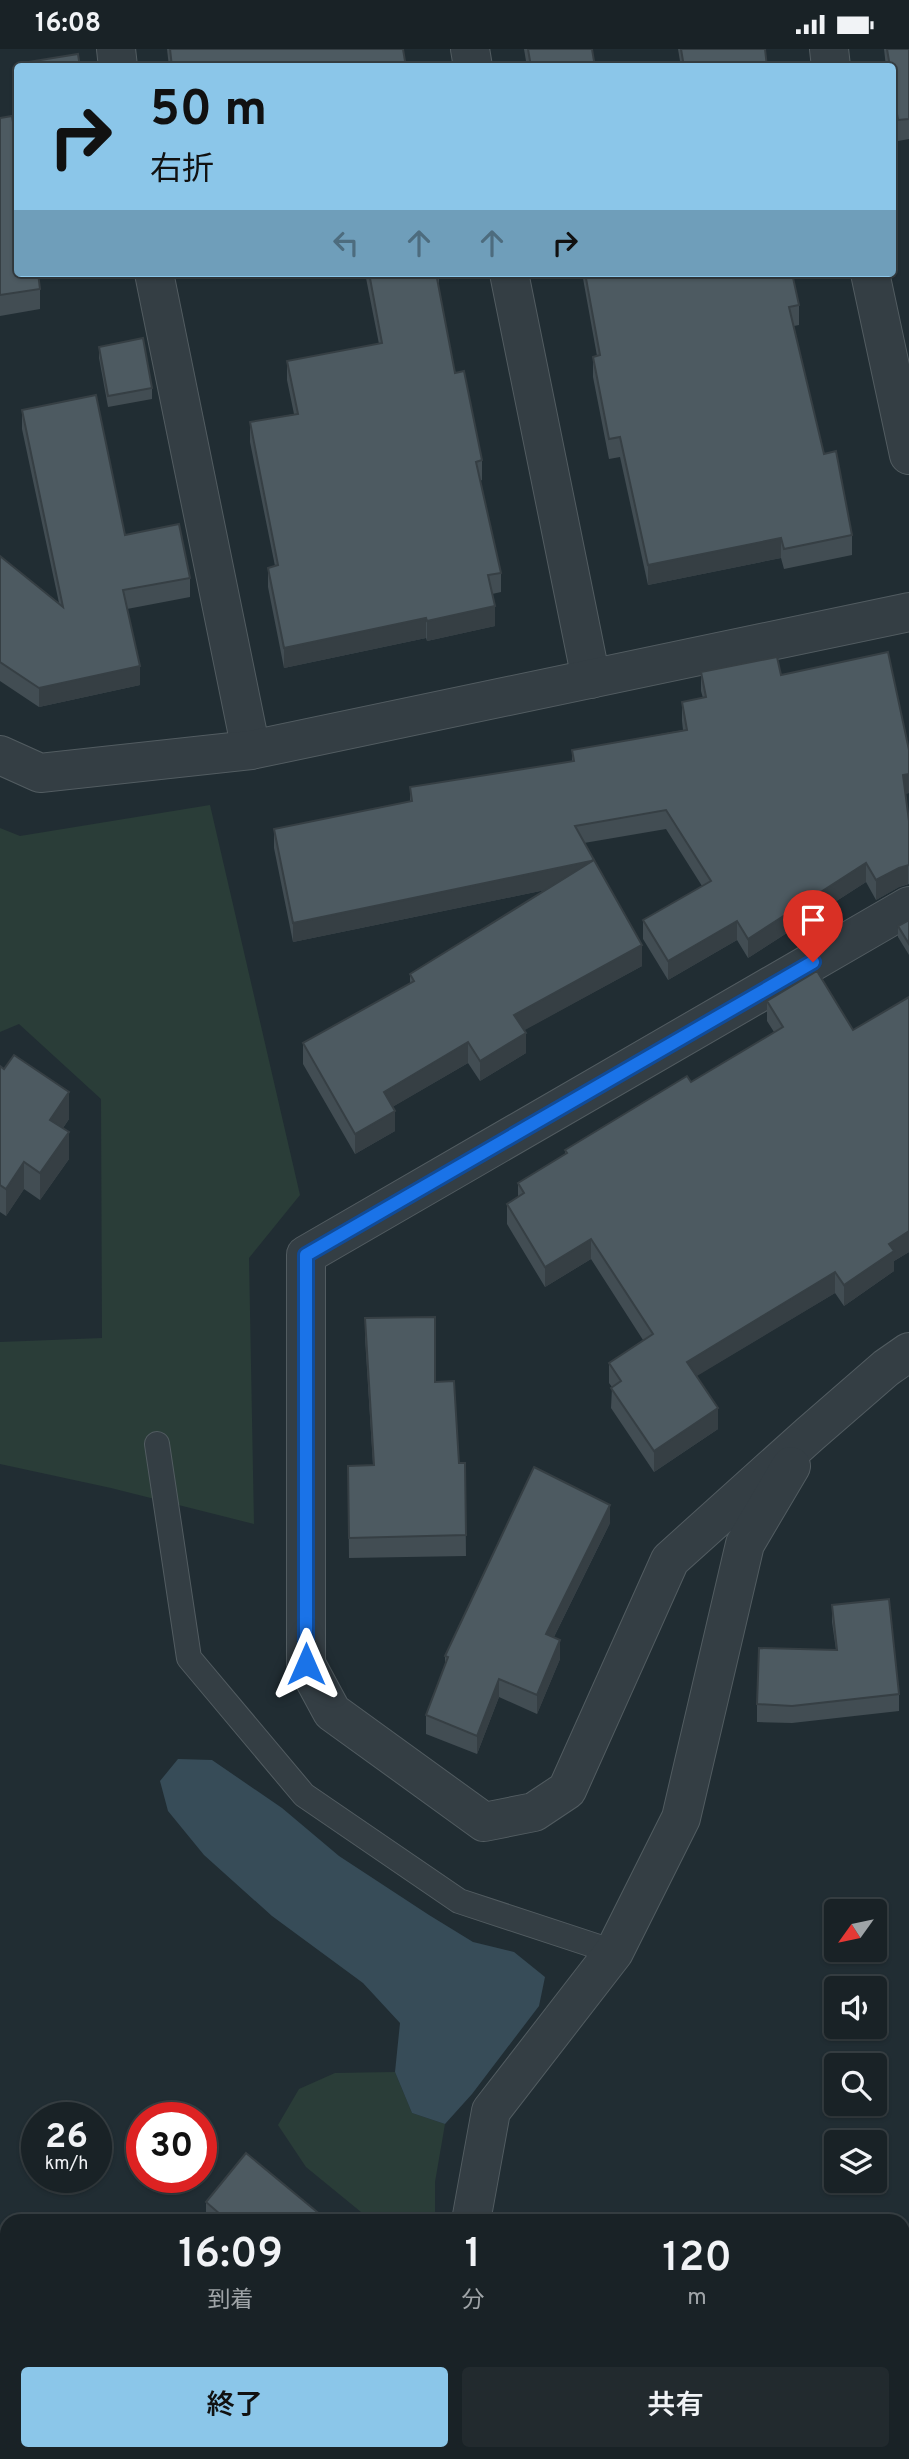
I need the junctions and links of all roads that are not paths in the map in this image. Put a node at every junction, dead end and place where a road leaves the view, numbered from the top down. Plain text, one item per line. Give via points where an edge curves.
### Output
1 (155, 277) edge
2 (510, 277) edge
3 (871, 277) edge
4 (909, 455) edge
5 (909, 612) edge
6 (591, 679) junction
7 (251, 750) junction
8 (0, 755) edge
9 (909, 906) edge
10 (909, 1352) edge
11 (810, 1434) junction
12 (157, 1444) dead end
13 (614, 1952) junction
14 (472, 2214) edge

1 - 7 street
2 - 6 street
3 - 4 street
5 - 6 street
6 - 7 street
7 - 8 street via 40,773
9 - 11 street via 306,1255 306,1664 331,1712 484,1822 534,1812 567,1790 670,1560
10 - 11 street
11 - 13 street via 745,1544 681,1818
12 - 13 lane via 189,1658 304,1795 459,1901
13 - 14 street via 491,2111

